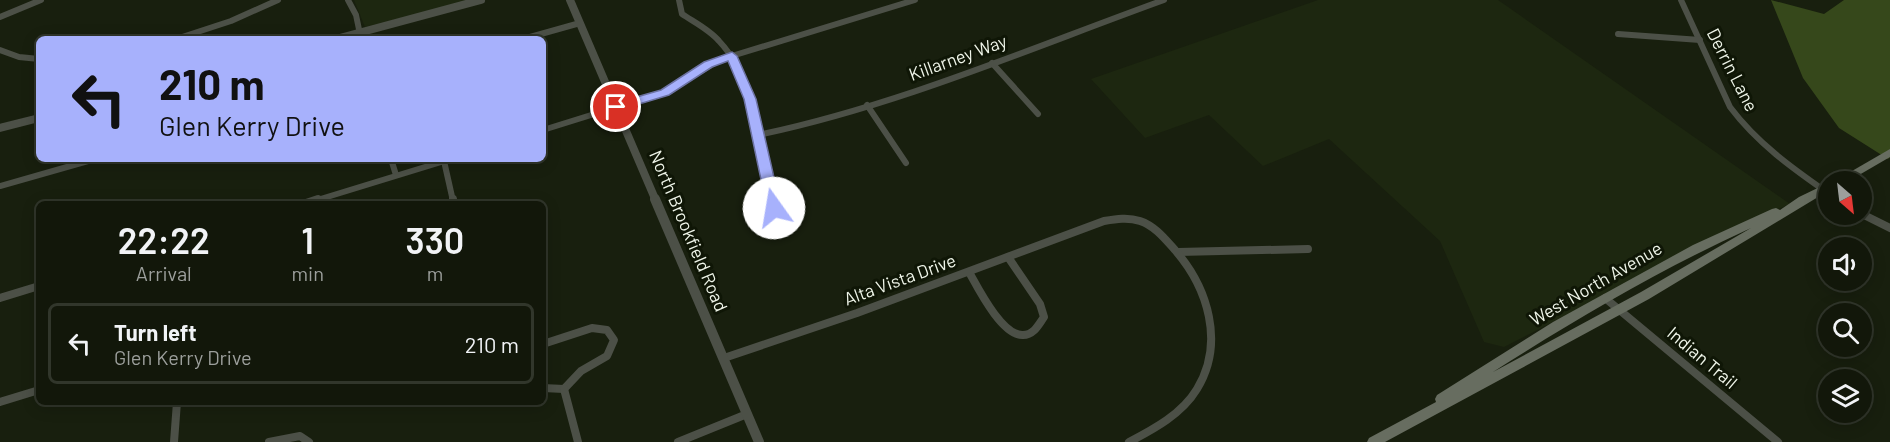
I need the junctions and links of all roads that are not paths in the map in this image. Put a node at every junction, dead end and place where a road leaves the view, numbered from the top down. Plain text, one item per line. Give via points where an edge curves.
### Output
1 (41, 0) edge
2 (278, 0) edge
3 (348, 0) edge
4 (481, 0) edge
5 (570, 0) edge
6 (915, 0) edge
7 (1164, 0) edge
8 (1681, 0) edge
9 (678, 2) edge
10 (0, 17) edge
11 (580, 23) junction
12 (1618, 34) dead end
13 (185, 36) edge
14 (361, 36) edge
15 (534, 36) edge
16 (1700, 40) junction
17 (0, 50) edge
18 (732, 56) junction
19 (36, 59) edge
20 (992, 63) junction
21 (867, 105) junction
22 (616, 107) junction
23 (1038, 114) dead end
24 (36, 119) edge
25 (0, 128) edge
26 (546, 129) edge
27 (758, 135) junction
28 (1890, 153) edge
29 (84, 162) edge
30 (393, 162) edge
31 (441, 162) edge
32 (447, 162) edge
33 (906, 163) dead end
34 (1858, 171) edge
35 (396, 176) junction
36 (1818, 184) edge
37 (0, 186) edge
38 (1818, 194) edge
39 (1803, 200) junction
40 (313, 201) edge
41 (454, 201) edge
42 (774, 208) dead end
43 (1872, 219) edge
44 (1890, 228) edge
45 (1308, 249) dead end
46 (1178, 252) junction
47 (1008, 257) junction
48 (969, 272) junction
49 (36, 286) edge
50 (0, 298) edge
51 (1605, 298) junction
52 (1618, 308) junction
53 (546, 343) edge
54 (724, 358) junction
55 (546, 388) edge
56 (564, 389) junction
57 (36, 391) edge
58 (0, 402) edge
59 (177, 405) edge
60 (747, 414) junction
61 (1418, 418) junction
62 (174, 442) edge
63 (269, 442) edge
64 (309, 442) edge
65 (578, 442) edge
66 (678, 442) edge
67 (759, 442) edge
68 (1129, 442) edge
69 (1373, 442) edge
70 (1778, 442) edge

1 - 10 street
2 - 13 street
3 - 14 street
4 - 14 street
5 - 11 street, North Brookfield Road
6 - 18 street
7 - 20 street, Killarney Way
8 - 16 street, Derrin Lane
9 - 18 street via 687,18 719,40
11 - 15 street
11 - 22 street, North Brookfield Road
12 - 16 street
16 - 36 street, Derrin Lane via 1730,107 1751,135
17 - 19 street
18 - 22 street via 708,64 665,92
18 - 27 street via 750,99
20 - 21 street, Killarney Way
20 - 23 street
21 - 27 street, Killarney Way
21 - 33 street
22 - 26 street
22 - 54 street, North Brookfield Road
24 - 25 street
27 - 42 street
28 - 34 main road
29 - 37 street
30 - 35 street
31 - 35 street
32 - 41 street
35 - 40 street
38 - 39 main road, West North Avenue
39 - 51 main road, West North Avenue via 1697,248
39 - 52 main road, West North Avenue
43 - 44 street
45 - 46 street
46 - 47 street, Alta Vista Drive via 1153,227 1121,218
46 - 68 street, Alta Vista Drive via 1206,299 1212,346 1207,368 1187,403
47 - 48 street, Alta Vista Drive
47 - 48 street via 1040,304 1044,317 1040,327 1028,333 1014,333 1001,324
48 - 54 street, Alta Vista Drive
49 - 50 street
51 - 52 street, Indian Trail
51 - 61 main road, West North Avenue via 1444,397
52 - 61 main road, West North Avenue
52 - 70 street, Indian Trail
53 - 56 street via 592,328 607,330 614,340 604,359 581,372
54 - 60 street, North Brookfield Road
55 - 56 street
56 - 65 street
57 - 58 street
59 - 62 street
60 - 66 street
60 - 67 street, North Brookfield Road
61 - 69 main road, West North Avenue
63 - 64 street via 300,436

